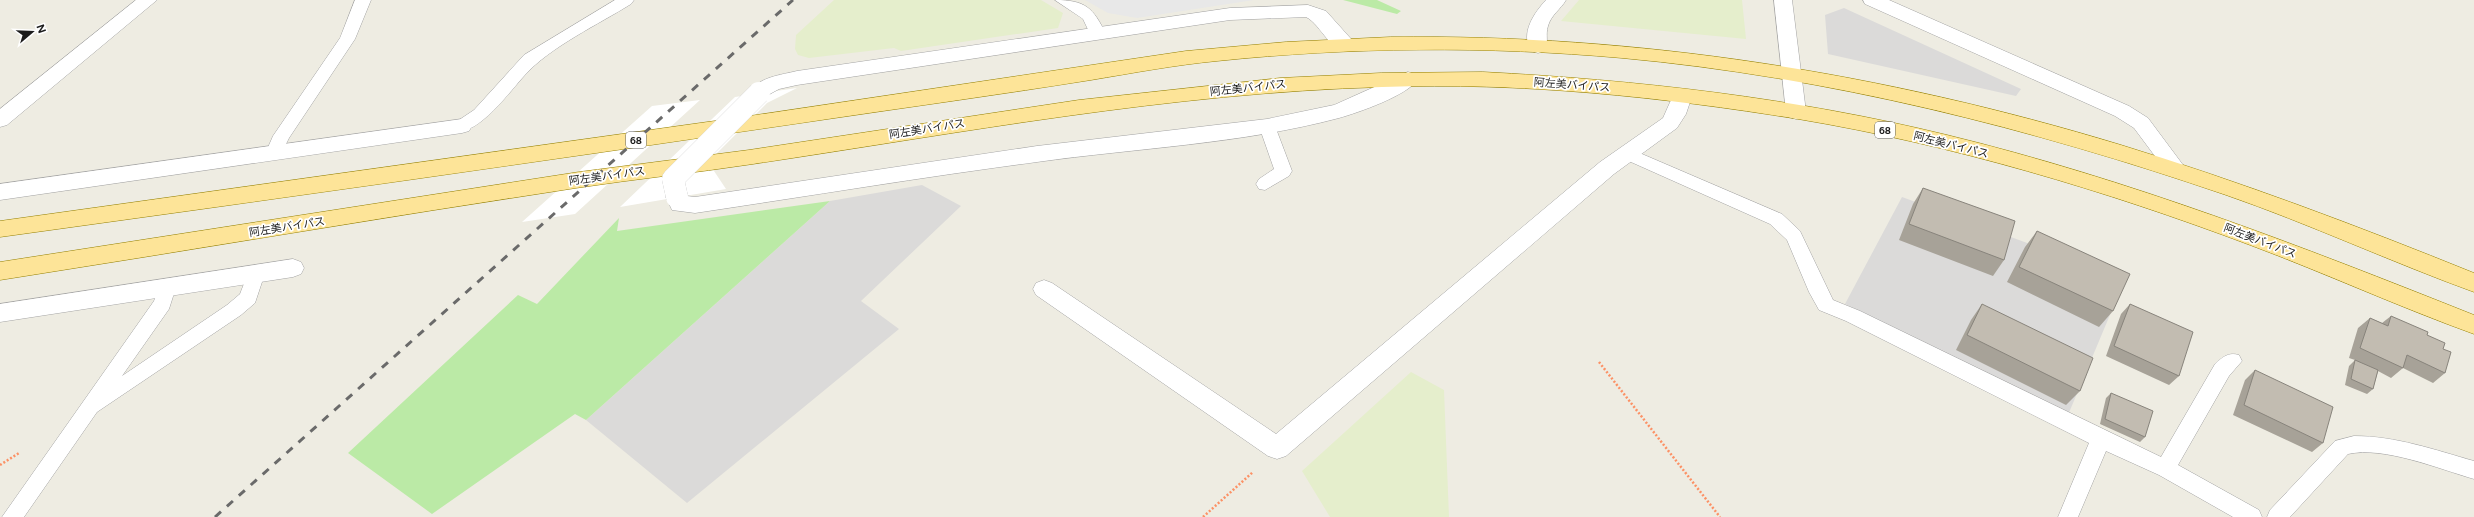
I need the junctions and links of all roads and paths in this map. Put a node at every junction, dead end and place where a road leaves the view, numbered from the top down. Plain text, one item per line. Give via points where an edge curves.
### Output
1 (148, 0) edge
2 (363, 0) edge
3 (626, 0) edge
4 (1063, 0) edge
5 (1557, 0) edge
6 (1783, 0) edge
7 (1872, 0) edge
8 (1098, 34) junction
9 (1345, 45) junction
10 (1538, 46) junction
11 (1791, 73) junction
12 (1408, 79) junction
13 (1682, 96) junction
14 (1796, 112) junction
15 (0, 120) edge
16 (462, 126) joint
17 (1267, 126) junction
18 (274, 152) junction
19 (1628, 154) junction
20 (2176, 169) junction
21 (1265, 184) dead end
22 (0, 192) edge
23 (0, 229) edge
24 (293, 268) dead end
25 (0, 271) edge
26 (256, 274) junction
27 (2474, 283) edge
28 (167, 287) junction
29 (1044, 289) dead end
30 (0, 313) edge
31 (2474, 325) edge
32 (2232, 361) dead end
33 (1599, 362) dead end
34 (87, 410) junction
35 (2101, 440) junction
36 (1277, 448) junction
37 (2166, 469) junction
38 (2474, 470) edge
39 (12, 517) edge
40 (1203, 517) edge
41 (1720, 517) edge
42 (2068, 517) edge
43 (2252, 517) edge
44 (2277, 517) edge

1 - 15 street
2 - 18 lane via 347,39 281,136
3 - 16 lane via 530,59 480,114
4 - 8 lane via 1088,16
5 - 10 street via 1537,26 1535,31
6 - 11 street
7 - 20 street via 2122,111 2145,128
8 - 9 street via 1230,14 1308,11 1319,16
8 - 17 street, bridge via 797,78 773,84 759,93 673,179 677,197 680,204 695,205 1037,154
9 - 10 main road, 68 via 1429,43
9 - 23 main road, 68 via 1211,54 603,145
10 - 11 main road, 68 via 1718,62
11 - 14 street
11 - 20 main road, 68 via 1979,112 2080,139
12 - 13 main road, 阿左美バイパス / 68 via 1549,82
12 - 17 street via 1383,93 1338,111
12 - 25 main road, 阿左美バイパス / 68 via 1356,79 1268,85 1059,109 770,154 552,184
13 - 14 main road, 阿左美バイパス / 68
13 - 19 street via 1670,123
14 - 31 main road, 阿左美バイパス / 68 via 1966,148 2107,188 2250,237
16 - 18 street
17 - 21 lane via 1283,171
18 - 22 street
19 - 35 lane via 1776,219 1794,236 1826,305 1853,316
19 - 36 street via 1607,168
20 - 27 main road, 68 via 2307,214
24 - 26 street
26 - 28 street
26 - 34 lane via 248,298 234,310
28 - 30 street
28 - 34 lane via 162,304
29 - 36 street
32 - 37 lane via 2222,370
33 - 41 path
34 - 39 lane
35 - 37 lane
35 - 42 lane
36 - 40 path
37 - 43 lane
38 - 44 lane via 2385,446 2351,443 2342,447

